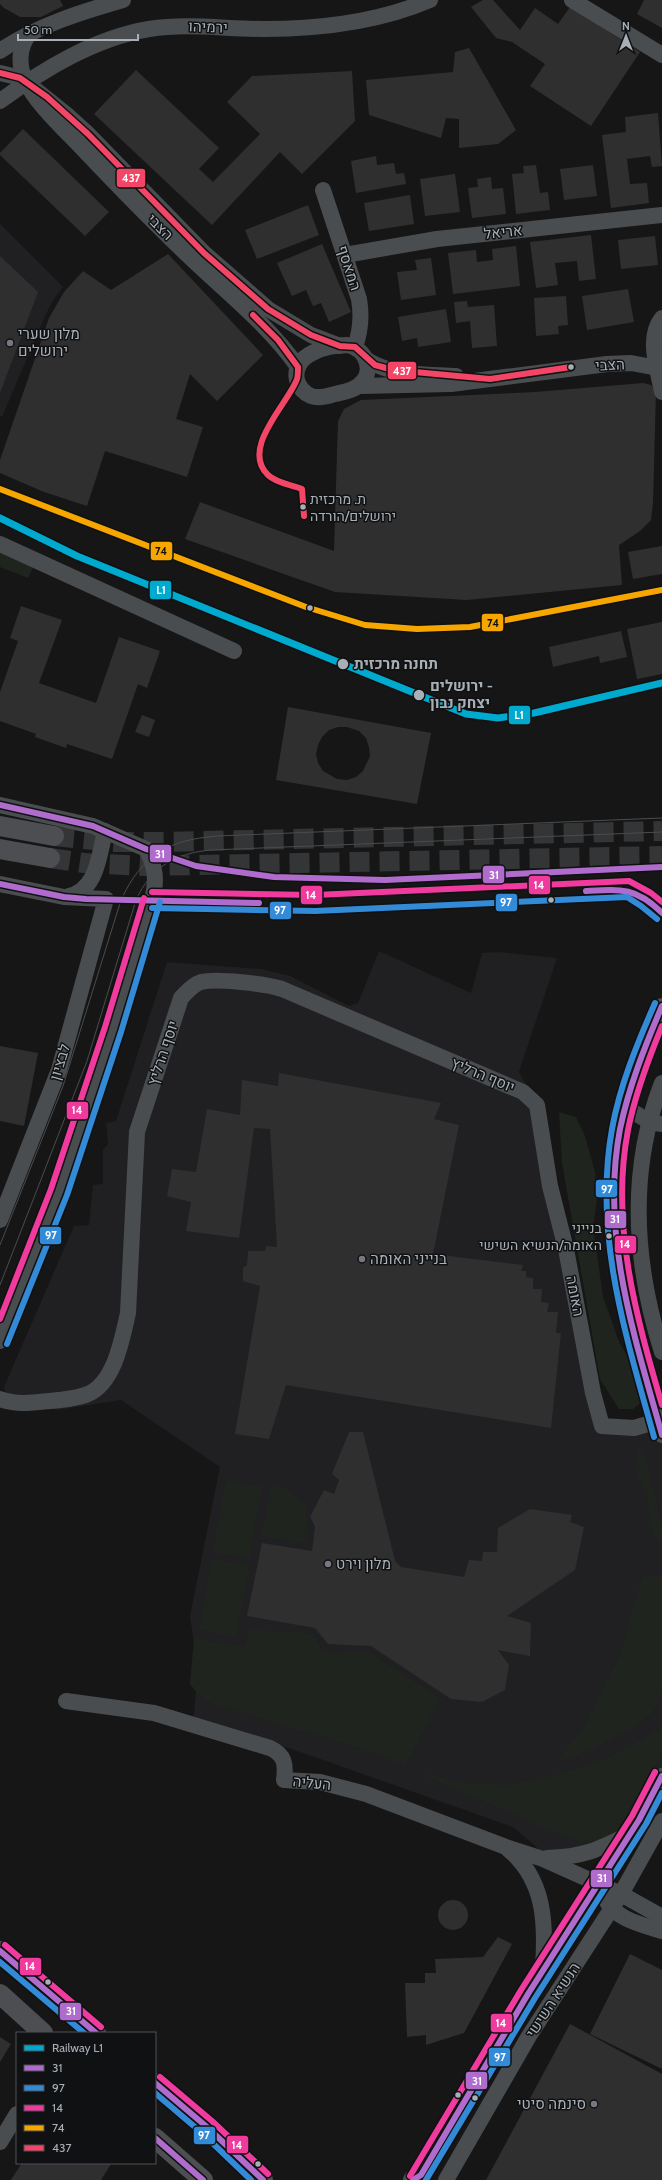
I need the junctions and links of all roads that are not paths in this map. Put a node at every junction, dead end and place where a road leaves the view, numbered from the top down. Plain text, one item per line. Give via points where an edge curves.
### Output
1 (123, 0) edge
2 (430, 0) edge
3 (572, 0) edge
4 (29, 34) junction
5 (0, 51) edge
6 (662, 55) edge
7 (20, 64) junction
8 (51, 67) junction
9 (1, 68) edge
10 (26, 82) junction
11 (0, 99) edge
12 (323, 190) dead end
13 (662, 215) edge
14 (345, 255) junction
15 (662, 318) edge
16 (347, 346) junction
17 (367, 360) junction
18 (298, 367) junction
19 (658, 368) junction
20 (490, 378) junction
21 (359, 386) junction
22 (662, 392) edge
23 (0, 544) edge
24 (234, 651) dead end
25 (0, 805) edge
26 (0, 826) edge
27 (105, 831) junction
28 (54, 836) tunnel mouth
29 (0, 849) edge
30 (50, 858) tunnel mouth
31 (0, 884) edge
32 (64, 897) junction
33 (662, 1006) edge
34 (662, 1083) edge
35 (659, 1101) edge
36 (537, 1105) joint
37 (625, 1107) junction
38 (656, 1123) edge
39 (0, 1220) edge
40 (0, 1341) edge
41 (662, 1352) edge
42 (0, 1399) edge
43 (661, 1426) edge
44 (66, 1701) dead end
45 (662, 1776) edge
46 (662, 1822) edge
47 (631, 1834) junction
48 (506, 1847) junction
49 (543, 1859) junction
50 (598, 1883) junction
51 (621, 1894) junction
52 (611, 1910) junction
53 (662, 1917) edge
54 (662, 1931) edge
55 (0, 1951) edge
56 (543, 1969) junction
57 (0, 1994) edge
58 (30, 2025) edge
59 (41, 2032) edge
60 (95, 2032) edge
61 (156, 2084) edge
62 (16, 2116) edge
63 (156, 2139) edge
64 (0, 2142) edge
65 (417, 2178) edge
66 (203, 2180) edge
67 (263, 2180) edge
68 (446, 2180) edge

1 - 4 street
2 - 8 street, ירמיהו via 370,19 337,24 291,28 149,29 111,39
3 - 6 street
4 - 5 street
4 - 7 street, הצבי via 23,42
7 - 8 street
7 - 9 street
7 - 10 street, הצבי
8 - 10 street, ירמיהו
9 - 10 street, הצבי
9 - 11 street via 3,89
10 - 11 street, ירמיהו
10 - 16 street, הצבי via 88,134 204,253 268,309 311,335
10 - 18 street, הצבי via 56,121 195,262 278,340
12 - 14 street, המאסף
13 - 14 street, אריאל via 437,239
14 - 16 street, המאסף via 362,313 361,328
15 - 19 street via 654,338
16 - 17 street via 363,353
16 - 18 street via 310,354
17 - 20 street, הצבי via 393,370
17 - 21 street via 367,374
18 - 21 street via 296,375 299,386 307,394 315,397
19 - 20 street, הצבי via 631,363 571,367
19 - 22 street
20 - 21 street, הצבי via 433,385
23 - 24 street
25 - 27 street
26 - 28 main road
27 - 32 street via 96,868 89,883 78,893
27 - 40 street via 146,849 155,871 156,884 67,1170
29 - 30 main road
31 - 32 street
32 - 39 street, לבציון via 106,899 59,1070
33 - 37 street via 637,1068
34 - 35 street
35 - 37 street
35 - 38 street
36 - 42 street, יוסף הרליץ via 524,1092 282,989 258,983 215,982 201,982 190,988 181,998 137,1132 128,1313 108,1374 96,1389 79,1397 22,1404
36 - 43 street, האומה via 550,1186 566,1248 602,1426
37 - 38 street
37 - 43 street via 616,1160 618,1261 632,1330
38 - 41 street via 640,1171 639,1246 644,1281
44 - 48 street, העליה via 154,1713 264,1746 283,1757 284,1780 320,1782 366,1794
45 - 47 street, הנשיא השישי
46 - 51 street, הנשיא השישי
47 - 49 street via 579,1856
47 - 50 street, הנשיא השישי
48 - 49 street, העליה
48 - 56 street, העליה via 526,1868 538,1891 544,1928
49 - 50 street, העליה
50 - 51 street, העליה
50 - 52 street
50 - 56 street, הנשיא השישי
51 - 52 street, הנשיא השישי
51 - 53 street, העליה
52 - 54 street
52 - 68 street, הנשיא השישי via 533,2030
55 - 60 main road
56 - 65 street, הנשיא השישי
57 - 58 main road
58 - 59 main road
61 - 67 main road
62 - 64 street
63 - 66 main road

